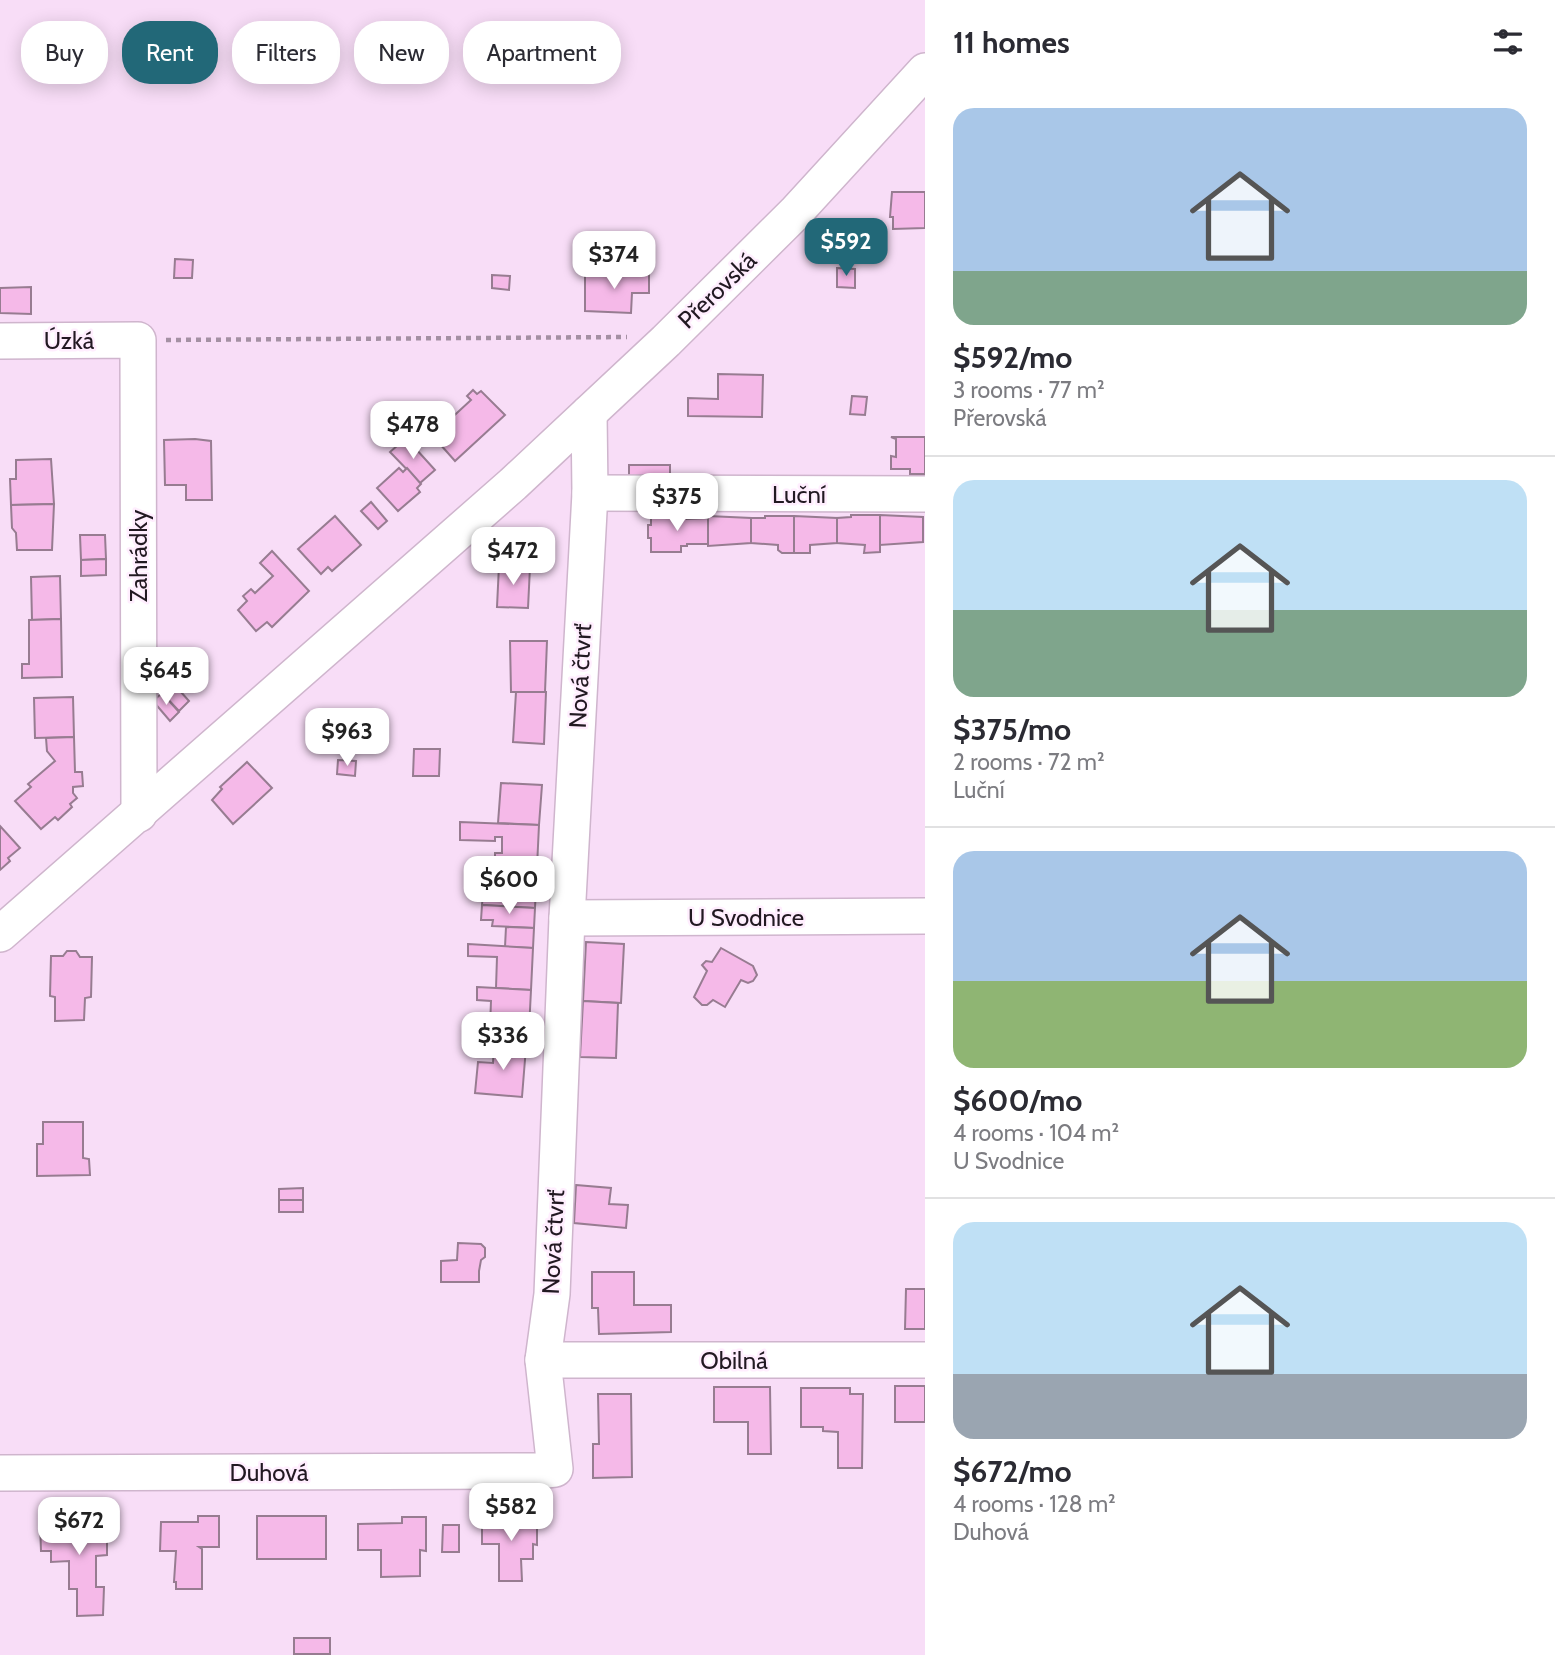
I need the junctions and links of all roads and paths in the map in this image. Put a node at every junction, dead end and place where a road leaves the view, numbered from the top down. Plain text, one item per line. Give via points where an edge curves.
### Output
1 (925, 71) edge
2 (138, 340) junction
3 (0, 341) edge
4 (666, 341) junction
5 (589, 412) junction
6 (590, 493) junction
7 (925, 494) edge
8 (139, 814) junction
9 (925, 916) edge
10 (567, 918) junction
11 (7, 922) edge
12 (543, 1360) junction
13 (925, 1360) edge
14 (537, 1471) joint
15 (0, 1473) edge

1 - 4 street, Přerovská via 795,213
2 - 3 street, Úzká
2 - 4 path via 640,337
2 - 8 street, Zahrádky
4 - 5 street, Přerovská
5 - 6 street, Nová čtvrť
5 - 8 street
6 - 7 street, Luční
6 - 10 street, Nová čtvrť
8 - 11 street
9 - 10 street, U Svodnice
10 - 12 street, Nová čtvrť via 552,1294
12 - 13 street, Obilná
12 - 14 street, Nová čtvrť via 555,1469
14 - 15 street, Duhová

